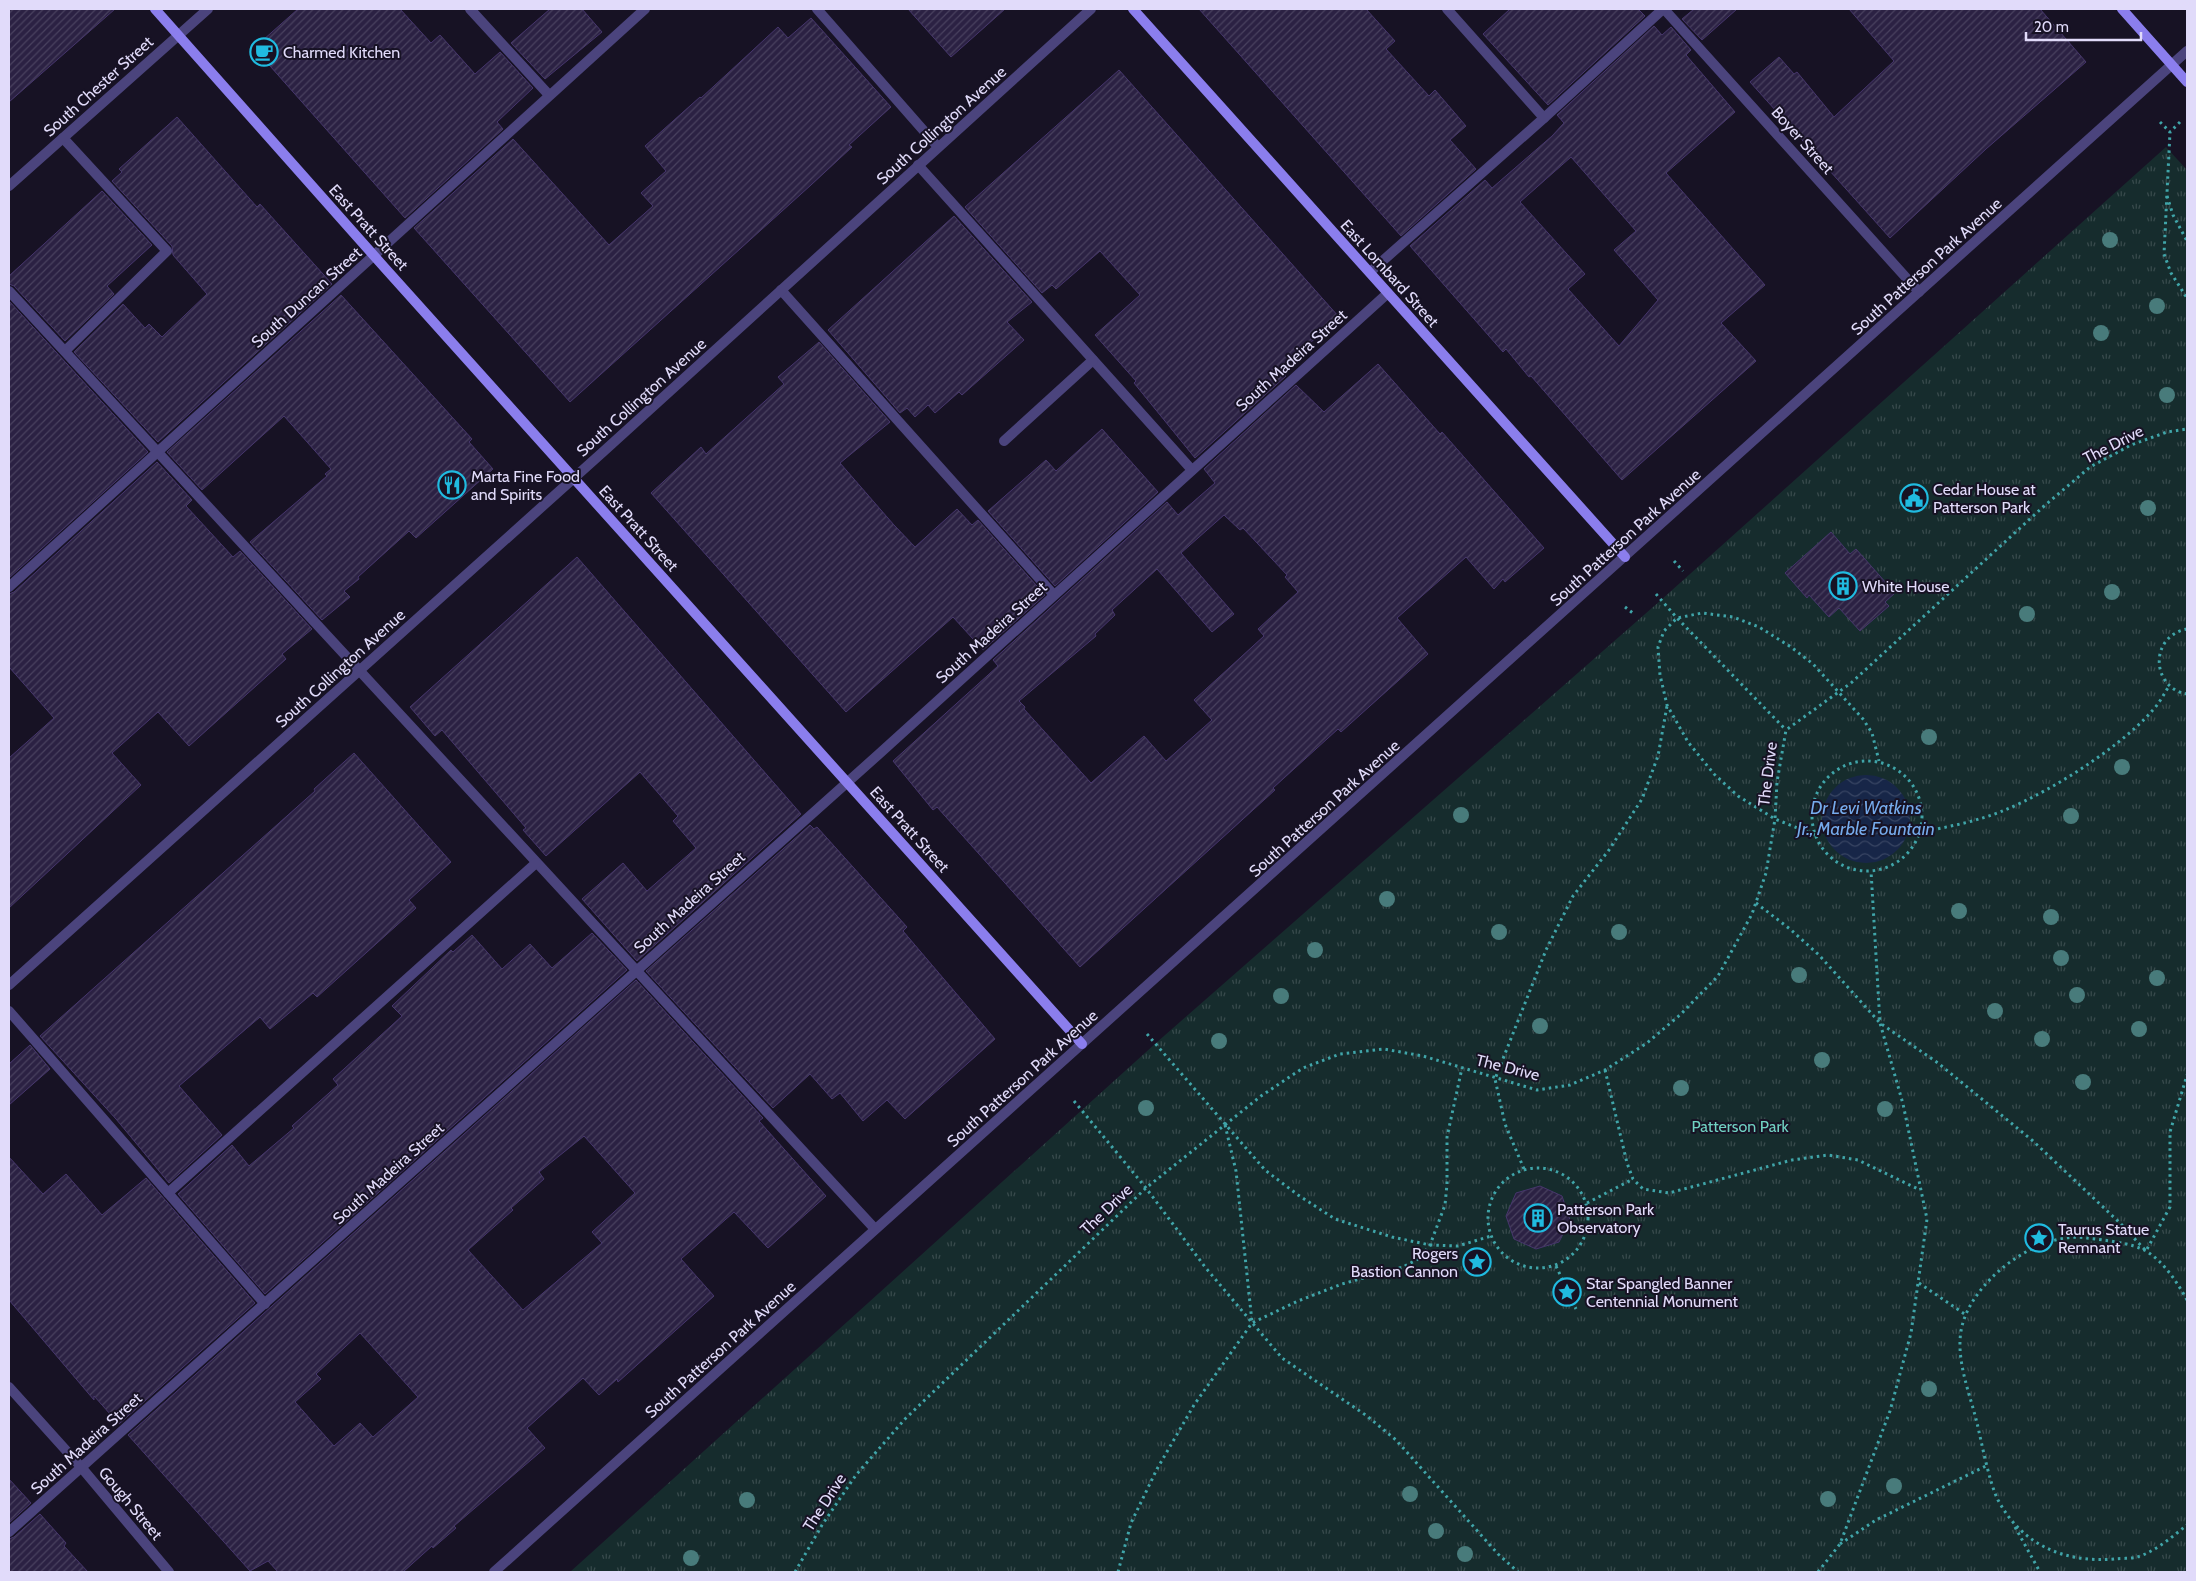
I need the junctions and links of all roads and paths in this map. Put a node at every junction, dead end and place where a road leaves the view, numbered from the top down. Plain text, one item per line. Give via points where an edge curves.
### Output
1 (155, 9) edge
2 (208, 9) edge
3 (470, 9) edge
4 (645, 9) edge
5 (817, 9) edge
6 (1091, 9) edge
7 (1133, 9) edge
8 (1448, 9) edge
9 (1663, 9) edge
10 (2122, 9) edge
11 (179, 35) junction
12 (2187, 51) edge
13 (2172, 64) junction
14 (2187, 82) edge
15 (549, 95) junction
16 (1544, 118) junction
17 (2160, 122) dead end
18 (2180, 122) dead end
19 (2170, 132) junction
20 (63, 138) junction
21 (938, 147) junction
22 (918, 165) junction
23 (9, 186) edge
24 (2166, 193) junction
25 (2187, 241) edge
26 (374, 256) junction
27 (1370, 272) junction
28 (781, 290) junction
29 (9, 291) edge
30 (1919, 292) junction
31 (1388, 293) junction
32 (2187, 298) edge
33 (65, 352) junction
34 (1093, 360) junction
35 (2187, 429) edge
36 (1004, 440) dead end
37 (157, 451) junction
38 (1192, 470) junction
39 (574, 477) junction
40 (1625, 557) junction
41 (1674, 561) dead end
42 (1682, 570) dead end
43 (9, 587) edge
44 (1656, 594) dead end
45 (1054, 595) junction
46 (1625, 607) dead end
47 (1634, 614) dead end
48 (1677, 618) junction
49 (2187, 629) edge
50 (359, 670) junction
51 (2169, 686) junction
52 (1839, 692) junction
53 (2187, 694) edge
54 (1667, 705) junction
55 (1786, 730) junction
56 (1879, 761) junction
57 (848, 782) junction
58 (1775, 819) junction
59 (1919, 832) junction
60 (1814, 835) junction
61 (536, 863) junction
62 (1871, 871) junction
63 (1756, 902) junction
64 (636, 970) junction
65 (9, 985) edge
66 (9, 1012) edge
67 (1880, 1023) junction
68 (1147, 1034) dead end
69 (1082, 1044) junction
70 (1462, 1068) junction
71 (1606, 1070) junction
72 (2187, 1075) edge
73 (1495, 1079) junction
74 (1074, 1101) dead end
75 (1225, 1125) junction
76 (1524, 1169) junction
77 (1633, 1179) junction
78 (1146, 1188) junction
79 (1921, 1190) junction
80 (168, 1193) junction
81 (1587, 1203) junction
82 (875, 1229) junction
83 (1491, 1236) junction
84 (1430, 1245) junction
85 (2146, 1251) junction
86 (1556, 1266) junction
87 (1919, 1283) junction
88 (2187, 1300) edge
89 (265, 1304) junction
90 (1576, 1309) dead end
91 (1966, 1315) junction
92 (1252, 1323) junction
93 (9, 1387) edge
94 (1988, 1465) junction
95 (81, 1467) junction
96 (2013, 1524) junction
97 (2187, 1525) edge
98 (9, 1532) edge
99 (1840, 1544) junction
100 (169, 1572) edge
101 (494, 1572) edge
102 (795, 1572) edge
103 (1118, 1572) edge
104 (1518, 1572) edge
105 (1818, 1572) edge
106 (2040, 1572) edge

1 - 11 main road, East Pratt Street
2 - 11 street, South Chester Street
3 - 15 street
4 - 15 street, South Duncan Street
5 - 21 street
6 - 21 street, South Collington Avenue
7 - 27 main road, East Lombard Street
8 - 16 street
9 - 16 street
9 - 30 street, Boyer Street
10 - 13 main road
11 - 20 street, South Chester Street
11 - 26 main road, East Pratt Street
12 - 13 street, South Patterson Park Avenue
13 - 14 main road
13 - 30 street, South Patterson Park Avenue
15 - 26 street, South Duncan Street
16 - 27 street
17 - 19 path
18 - 19 path
19 - 24 path
20 - 23 street, South Chester Street
20 - 33 street via 166,251
21 - 22 street, South Collington Avenue
22 - 28 street, South Collington Avenue
22 - 34 street
24 - 25 path
24 - 32 path via 2164,254 2171,273
26 - 37 street, South Duncan Street
26 - 39 main road, East Pratt Street
27 - 31 main road, East Lombard Street
28 - 39 street, South Collington Avenue
28 - 45 street
29 - 33 street
30 - 40 street, South Patterson Park Avenue
31 - 38 street, South Madeira Street
31 - 40 main road, East Lombard Street
33 - 37 street
34 - 36 street
34 - 38 street
35 - 52 path, The Drive via 2167,432 2131,445 2090,467
37 - 43 street, South Duncan Street
37 - 50 street
38 - 45 street, South Madeira Street
39 - 50 street, South Collington Avenue
39 - 57 main road, East Pratt Street
40 - 69 street, South Patterson Park Avenue
41 - 42 path
44 - 48 path
45 - 57 street, South Madeira Street
46 - 47 path
48 - 52 path via 1702,613 1732,617 1759,627 1813,664
48 - 54 path via 1664,631 1658,647
48 - 55 path
49 - 51 path via 2176,631 2163,644 2159,659 2161,673
50 - 61 street
50 - 65 street, South Collington Avenue
51 - 53 path
51 - 59 path via 2154,710 2124,739 2025,801 1980,819
52 - 55 path, The Drive
52 - 56 path via 1872,733
54 - 58 path via 1688,742 1714,774 1738,796
54 - 73 path via 1658,756 1642,799 1574,896 1546,950
55 - 58 path, The Drive via 1777,782
56 - 59 path via 1907,777 1916,790 1921,805
56 - 60 path via 1847,763 1823,781 1811,807
57 - 64 street, South Madeira Street
57 - 69 main road, East Pratt Street
58 - 60 path
58 - 63 path, The Drive via 1766,873
59 - 62 path via 1910,851 1898,862
60 - 62 path via 1821,848 1837,862 1856,871
61 - 64 street
61 - 80 street
62 - 67 path
63 - 67 path via 1819,955
63 - 71 path, The Drive via 1718,976 1647,1043
64 - 82 street
64 - 89 street, South Madeira Street
66 - 80 street
67 - 79 path via 1903,1104
67 - 85 path via 1938,1063 2033,1141
68 - 75 path
69 - 82 street, South Patterson Park Avenue
70 - 73 path, The Drive
70 - 75 path, The Drive via 1384,1049 1340,1054 1303,1068
70 - 84 path via 1447,1137 1445,1205
71 - 73 path, The Drive via 1570,1085 1537,1090
71 - 77 path
72 - 85 path via 2170,1132 2170,1206
73 - 76 path via 1504,1124
74 - 78 path
75 - 78 path, The Drive
75 - 84 path via 1265,1170 1335,1219
75 - 92 path via 1236,1171
76 - 81 path via 1543,1168 1562,1174 1577,1186
76 - 83 path via 1509,1176 1490,1203 1488,1220
77 - 79 path via 1643,1189 1669,1193 1792,1160 1828,1155 1858,1160
77 - 81 path
78 - 92 path
78 - 102 path, The Drive via 906,1419 856,1475
79 - 87 path via 1927,1219
80 - 89 street
81 - 86 path via 1589,1222 1584,1241 1572,1256
82 - 101 street, South Patterson Park Avenue
83 - 84 path via 1458,1246
83 - 86 path via 1501,1253 1517,1264 1536,1269
84 - 92 path via 1420,1258 1403,1267 1342,1284
85 - 88 path via 2173,1276
85 - 91 path via 2079,1237 2048,1242 1994,1274 1972,1300
86 - 90 path
87 - 91 path
87 - 99 path via 1911,1333 1890,1412
89 - 95 street, South Madeira Street
91 - 94 path via 1961,1331 1961,1361
92 - 103 path via 1194,1405 1157,1468 1131,1523
92 - 104 path via 1282,1358 1396,1440
93 - 95 street, Gough Street
94 - 96 path via 1997,1498
94 - 99 path via 1876,1520
95 - 98 street, South Madeira Street
95 - 100 street, Gough Street
96 - 97 path via 2040,1545 2067,1557 2102,1560 2137,1557
96 - 106 path
99 - 105 path

